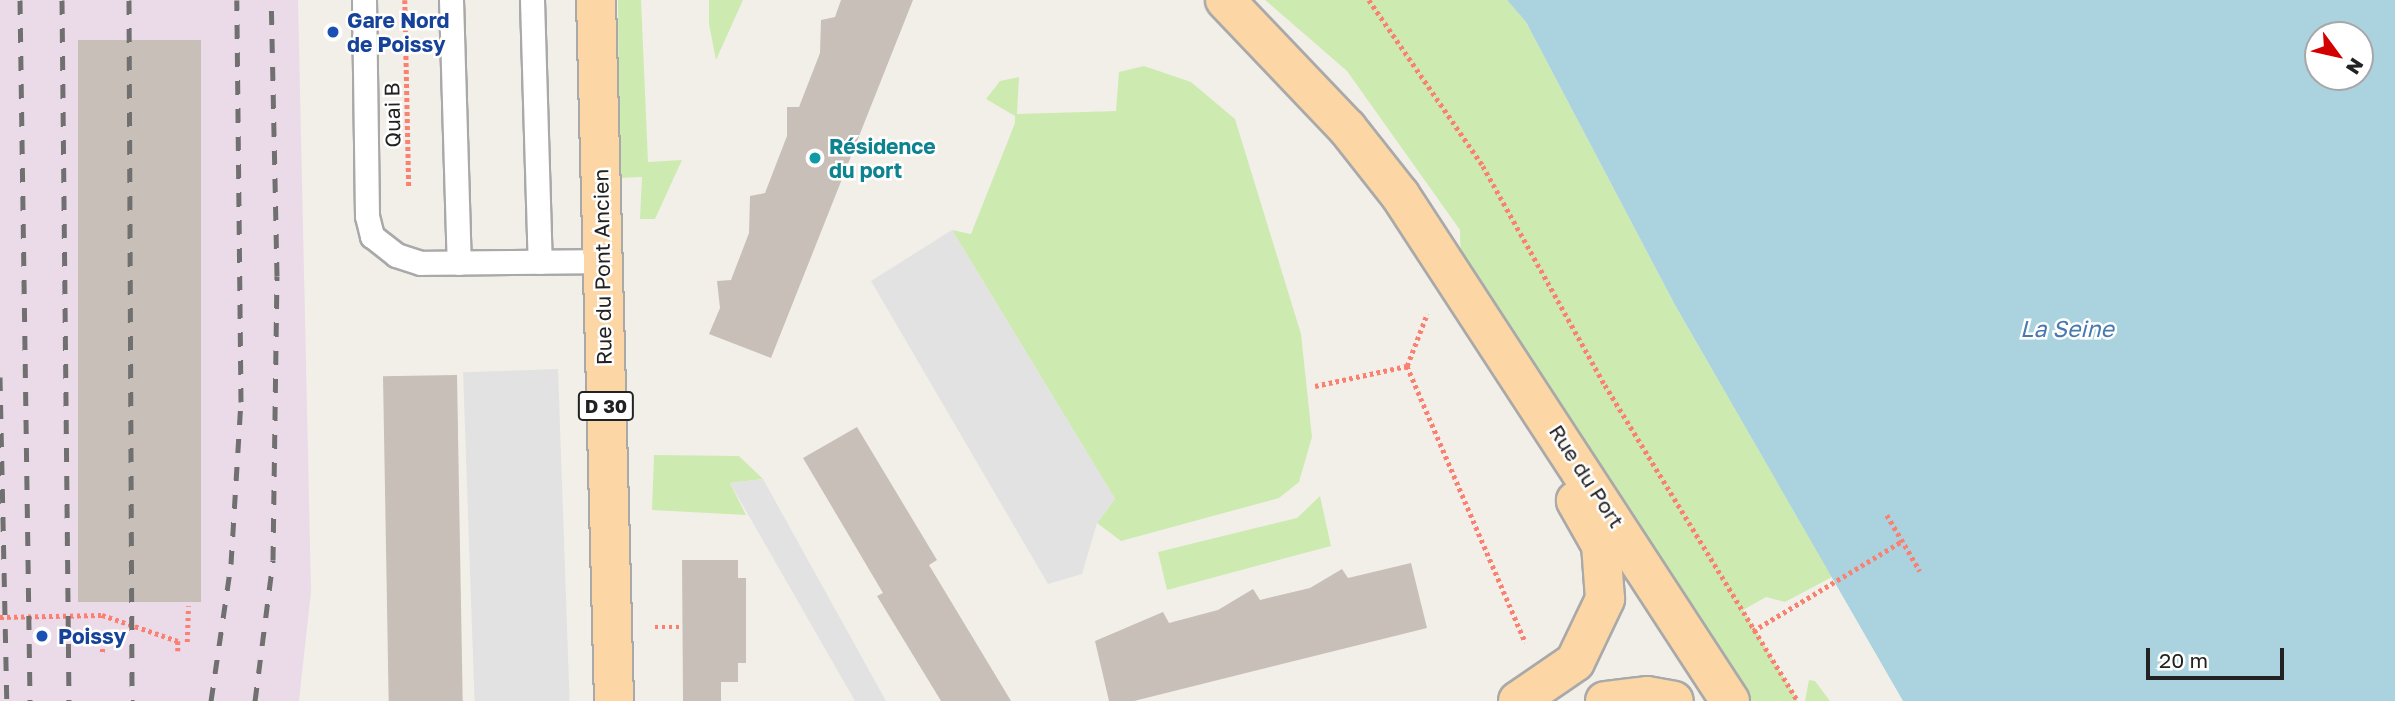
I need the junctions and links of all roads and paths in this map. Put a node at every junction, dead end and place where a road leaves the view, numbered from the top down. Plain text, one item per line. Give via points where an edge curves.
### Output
1 (364, 0) edge
2 (405, 0) edge
3 (452, 0) edge
4 (532, 0) edge
5 (596, 0) edge
6 (1225, 0) edge
7 (1369, 0) edge
8 (409, 188) dead end
9 (1440, 254) junction
10 (602, 261) junction
11 (540, 262) junction
12 (459, 263) junction
13 (1428, 312) dead end
14 (1407, 366) junction
15 (1315, 386) dead end
16 (1887, 515) dead end
17 (1902, 541) junction
18 (1920, 572) dead end
19 (188, 606) dead end
20 (0, 617) edge
21 (682, 627) dead end
22 (643, 628) dead end
23 (1753, 631) junction
24 (1522, 633) dead end
25 (104, 638) dead end
26 (187, 642) dead end
27 (178, 651) dead end
28 (102, 652) dead end
29 (614, 701) edge
30 (1518, 701) edge
31 (1605, 701) edge
32 (1674, 701) edge
33 (1730, 701) edge
34 (1798, 701) edge

1 - 12 lane via 369,228 384,248 409,260
2 - 8 path, Quai B
3 - 12 lane
4 - 11 lane
5 - 10 main road, Rue du Pont Ancien / D 30
6 - 9 main road, Rue du Port via 1347,128
7 - 23 path via 1483,166 1605,385
9 - 30 main road, Rue du Port via 1601,545 1606,570 1597,626 1575,662
9 - 33 main road, Rue du Port
10 - 11 lane
10 - 29 main road, Rue du Pont Ancien / D 30
11 - 12 lane
13 - 14 path
14 - 15 path
14 - 24 path
16 - 17 path
17 - 18 path
17 - 23 path
19 - 26 path
20 - 27 path via 102,612 178,641
21 - 22 path
23 - 34 path
25 - 28 path
31 - 32 main road via 1647,696

